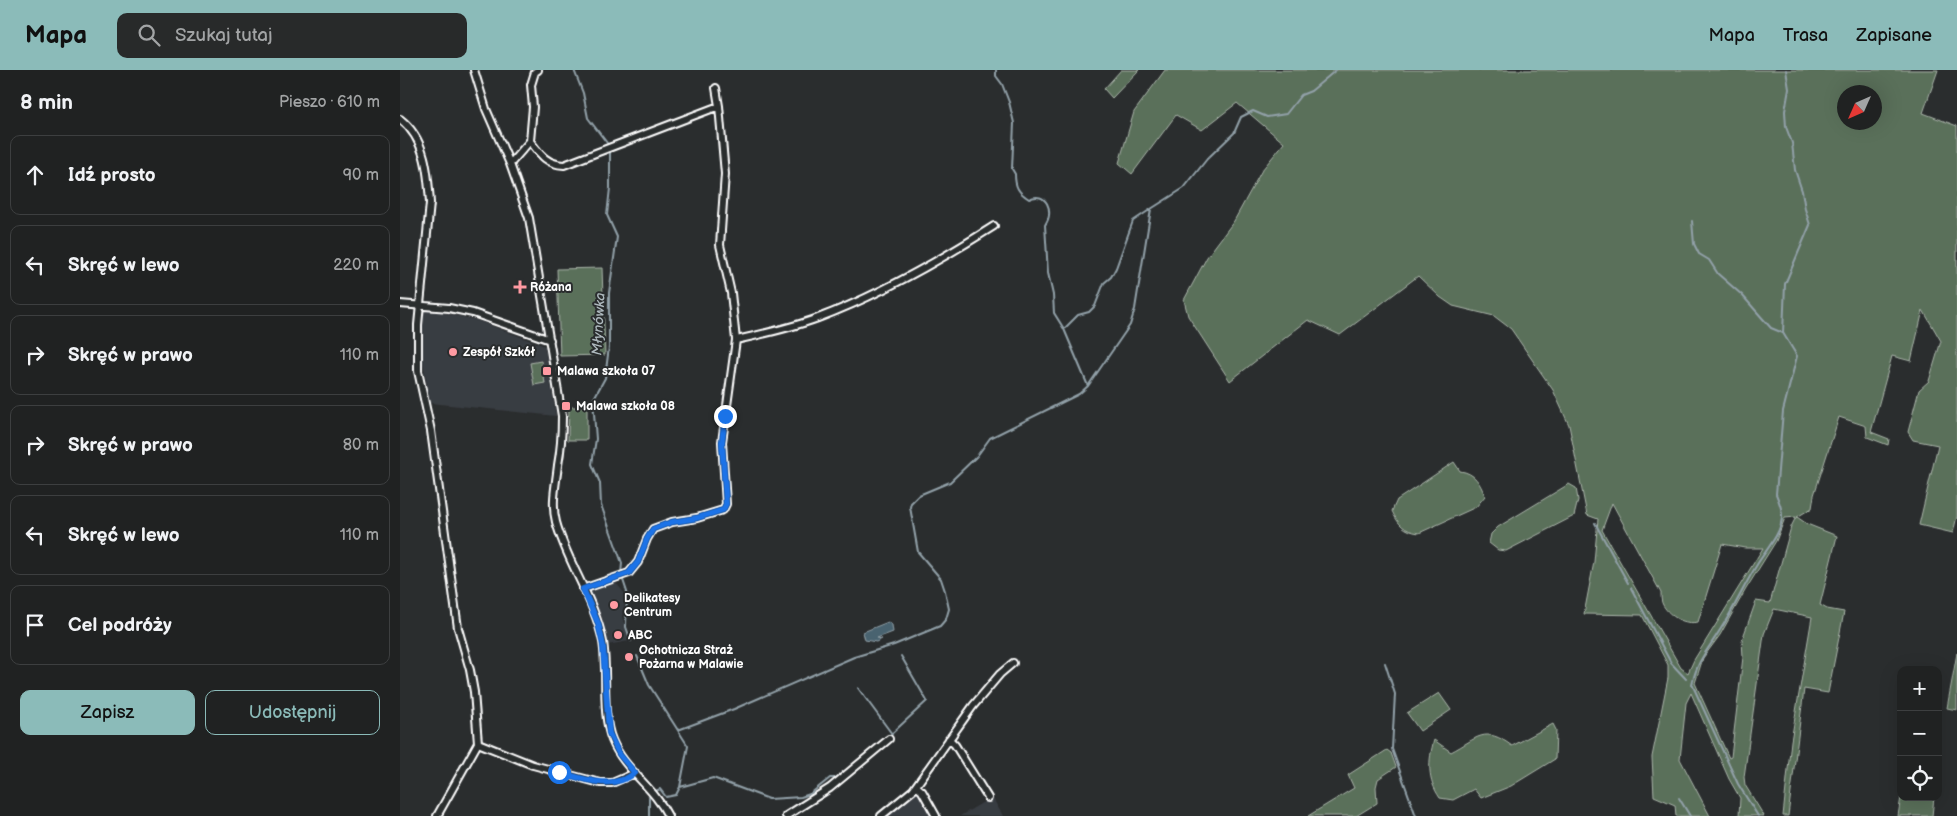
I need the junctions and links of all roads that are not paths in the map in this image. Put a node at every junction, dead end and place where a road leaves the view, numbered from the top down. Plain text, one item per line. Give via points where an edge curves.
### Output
1 (474, 70) edge
2 (538, 70) edge
3 (716, 88) dead end
4 (719, 106) junction
5 (400, 119) edge
6 (530, 141) junction
7 (510, 164) junction
8 (994, 226) dead end
9 (400, 304) edge
10 (421, 305) junction
11 (550, 340) junction
12 (736, 340) junction
13 (583, 589) junction
14 (1013, 663) dead end
15 (889, 739) dead end
16 (949, 739) junction
17 (478, 743) junction
18 (635, 773) junction
19 (916, 786) junction
20 (988, 798) dead end
21 (437, 816) edge
22 (668, 816) edge
23 (786, 816) edge
24 (881, 816) edge
25 (936, 816) edge

1 - 7 street via 486,109
2 - 6 street via 530,85 533,107
3 - 4 street
4 - 6 street via 564,165 543,158
4 - 12 street via 725,174 720,244 731,293
5 - 10 street via 420,141 429,190
6 - 7 street
7 - 11 street via 529,218
8 - 12 street via 900,280 843,308 797,325
9 - 10 street
10 - 11 street via 473,313
10 - 17 street via 418,371 431,431 458,628 474,692
11 - 13 street via 562,416 554,510
12 - 13 street via 722,442 726,504 723,510 653,529 638,562 626,575
13 - 18 street via 598,623 603,645 609,733 619,754
14 - 16 street via 984,691
15 - 23 street via 830,788
16 - 19 street
16 - 20 street
17 - 18 street via 533,765 600,783 612,783
17 - 21 street
18 - 22 street
19 - 24 street
19 - 25 street

